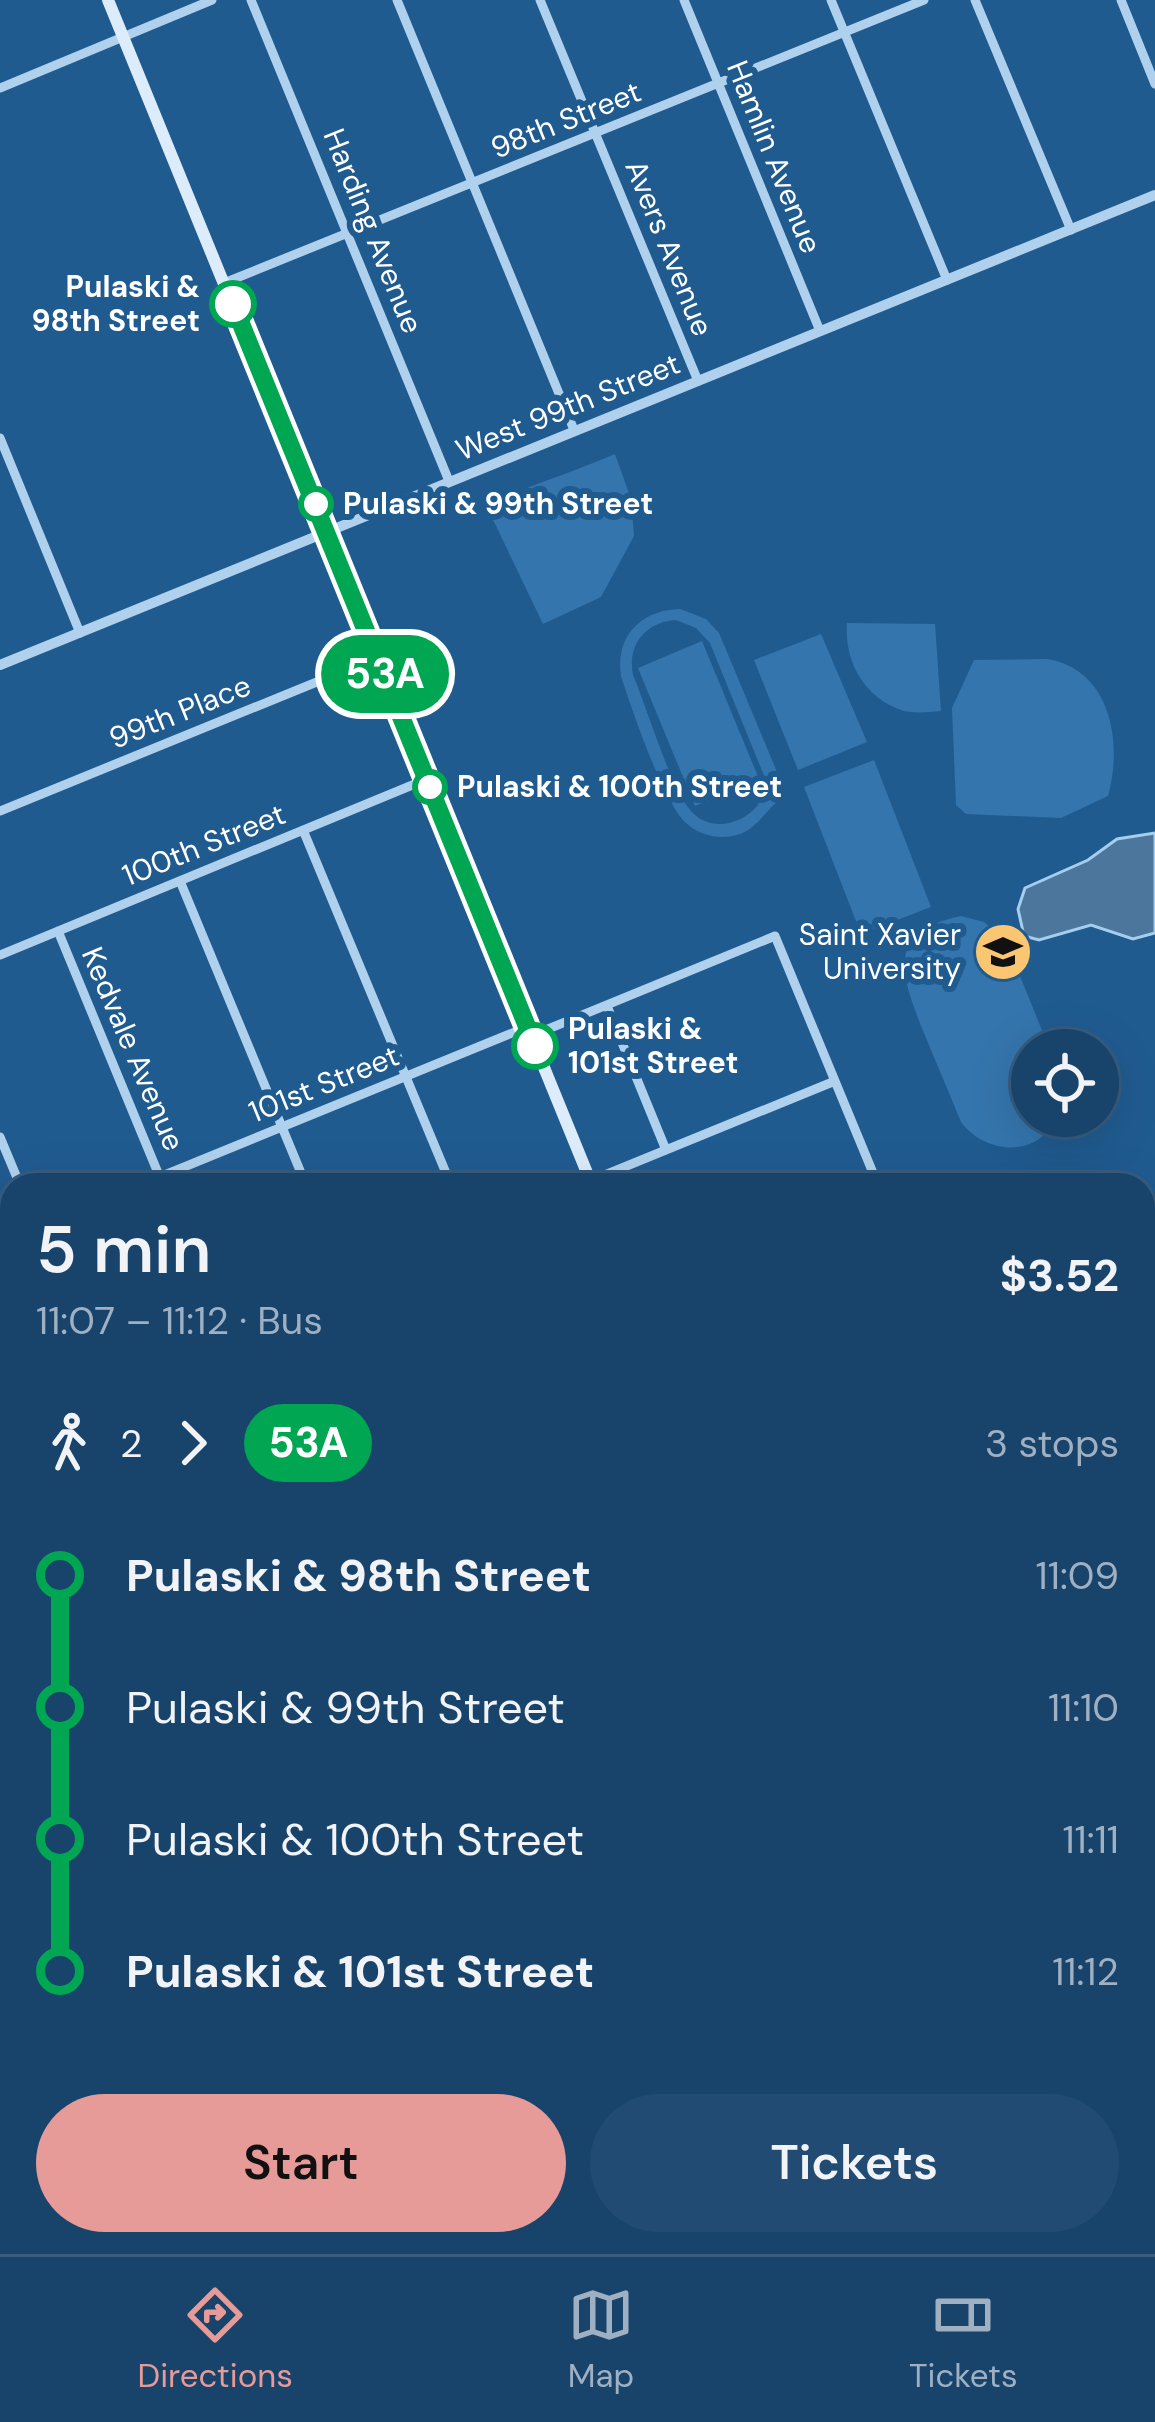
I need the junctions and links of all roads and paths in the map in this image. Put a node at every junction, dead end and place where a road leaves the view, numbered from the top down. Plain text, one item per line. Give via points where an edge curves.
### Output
1 (107, 0) edge
2 (212, 0) edge
3 (251, 0) edge
4 (397, 0) edge
5 (540, 0) edge
6 (684, 0) edge
7 (831, 0) edge
8 (925, 0) edge
9 (975, 0) edge
10 (1120, 0) edge
11 (844, 33) junction
12 (123, 37) junction
13 (718, 84) junction
14 (1155, 84) edge
15 (0, 88) edge
16 (595, 134) junction
17 (473, 184) junction
18 (1155, 195) edge
19 (1071, 230) junction
20 (349, 233) junction
21 (946, 280) junction
22 (224, 283) junction
23 (820, 331) junction
24 (698, 381) junction
25 (574, 430) junction
26 (0, 438) edge
27 (449, 481) junction
28 (326, 530) junction
29 (80, 633) junction
30 (378, 657) junction
31 (0, 665) edge
32 (427, 779) junction
33 (0, 811) edge
34 (303, 830) junction
35 (180, 880) junction
36 (58, 931) junction
37 (0, 955) edge
38 (607, 1006) junction
39 (529, 1031) junction
40 (405, 1076) junction
41 (835, 1081) junction
42 (282, 1127) junction
43 (0, 1137) edge
44 (666, 1150) junction
45 (15, 1173) edge
46 (158, 1173) edge
47 (179, 1173) edge
48 (301, 1173) edge
49 (446, 1173) edge
50 (587, 1173) edge
51 (614, 1173) edge
52 (873, 1173) edge

1 - 12 main road
2 - 12 street
3 - 20 street, Harding Avenue
4 - 17 street
5 - 16 street, Avers Avenue
6 - 13 street, Hamlin Avenue
7 - 11 street
8 - 11 street, 98th Street
9 - 19 street
10 - 14 street
11 - 13 street, 98th Street
11 - 21 street
12 - 15 street
12 - 22 main road
13 - 16 street, 98th Street
13 - 23 street, Hamlin Avenue
16 - 17 street, 98th Street
16 - 24 street, Avers Avenue
17 - 20 street, 98th Street
17 - 25 street
18 - 19 street, West 99th Street
19 - 21 street, West 99th Street
20 - 22 street, 98th Street
20 - 27 street, Harding Avenue
21 - 23 street, West 99th Street
22 - 28 main road
23 - 24 street, West 99th Street
24 - 25 street, West 99th Street
25 - 27 street, West 99th Street
26 - 29 street
27 - 28 street, West 99th Street
28 - 29 street, West 99th Street
28 - 30 main road
29 - 31 street, West 99th Street
30 - 32 main road
30 - 33 street, 99th Place
32 - 34 street, 100th Street
32 - 39 main road
34 - 35 street, 100th Street
34 - 40 street
35 - 36 street, 100th Street
35 - 42 street
36 - 37 street, 100th Street
36 - 46 street, Kedvale Avenue
38 - 39 street, 101st Street
38 - 41 street, 101st Street via 775,936
38 - 44 street
39 - 40 street, 101st Street
39 - 50 main road
40 - 42 street, 101st Street
40 - 49 street
41 - 44 street
41 - 52 street
42 - 47 street, 101st Street
42 - 48 street
43 - 45 street
44 - 51 street

